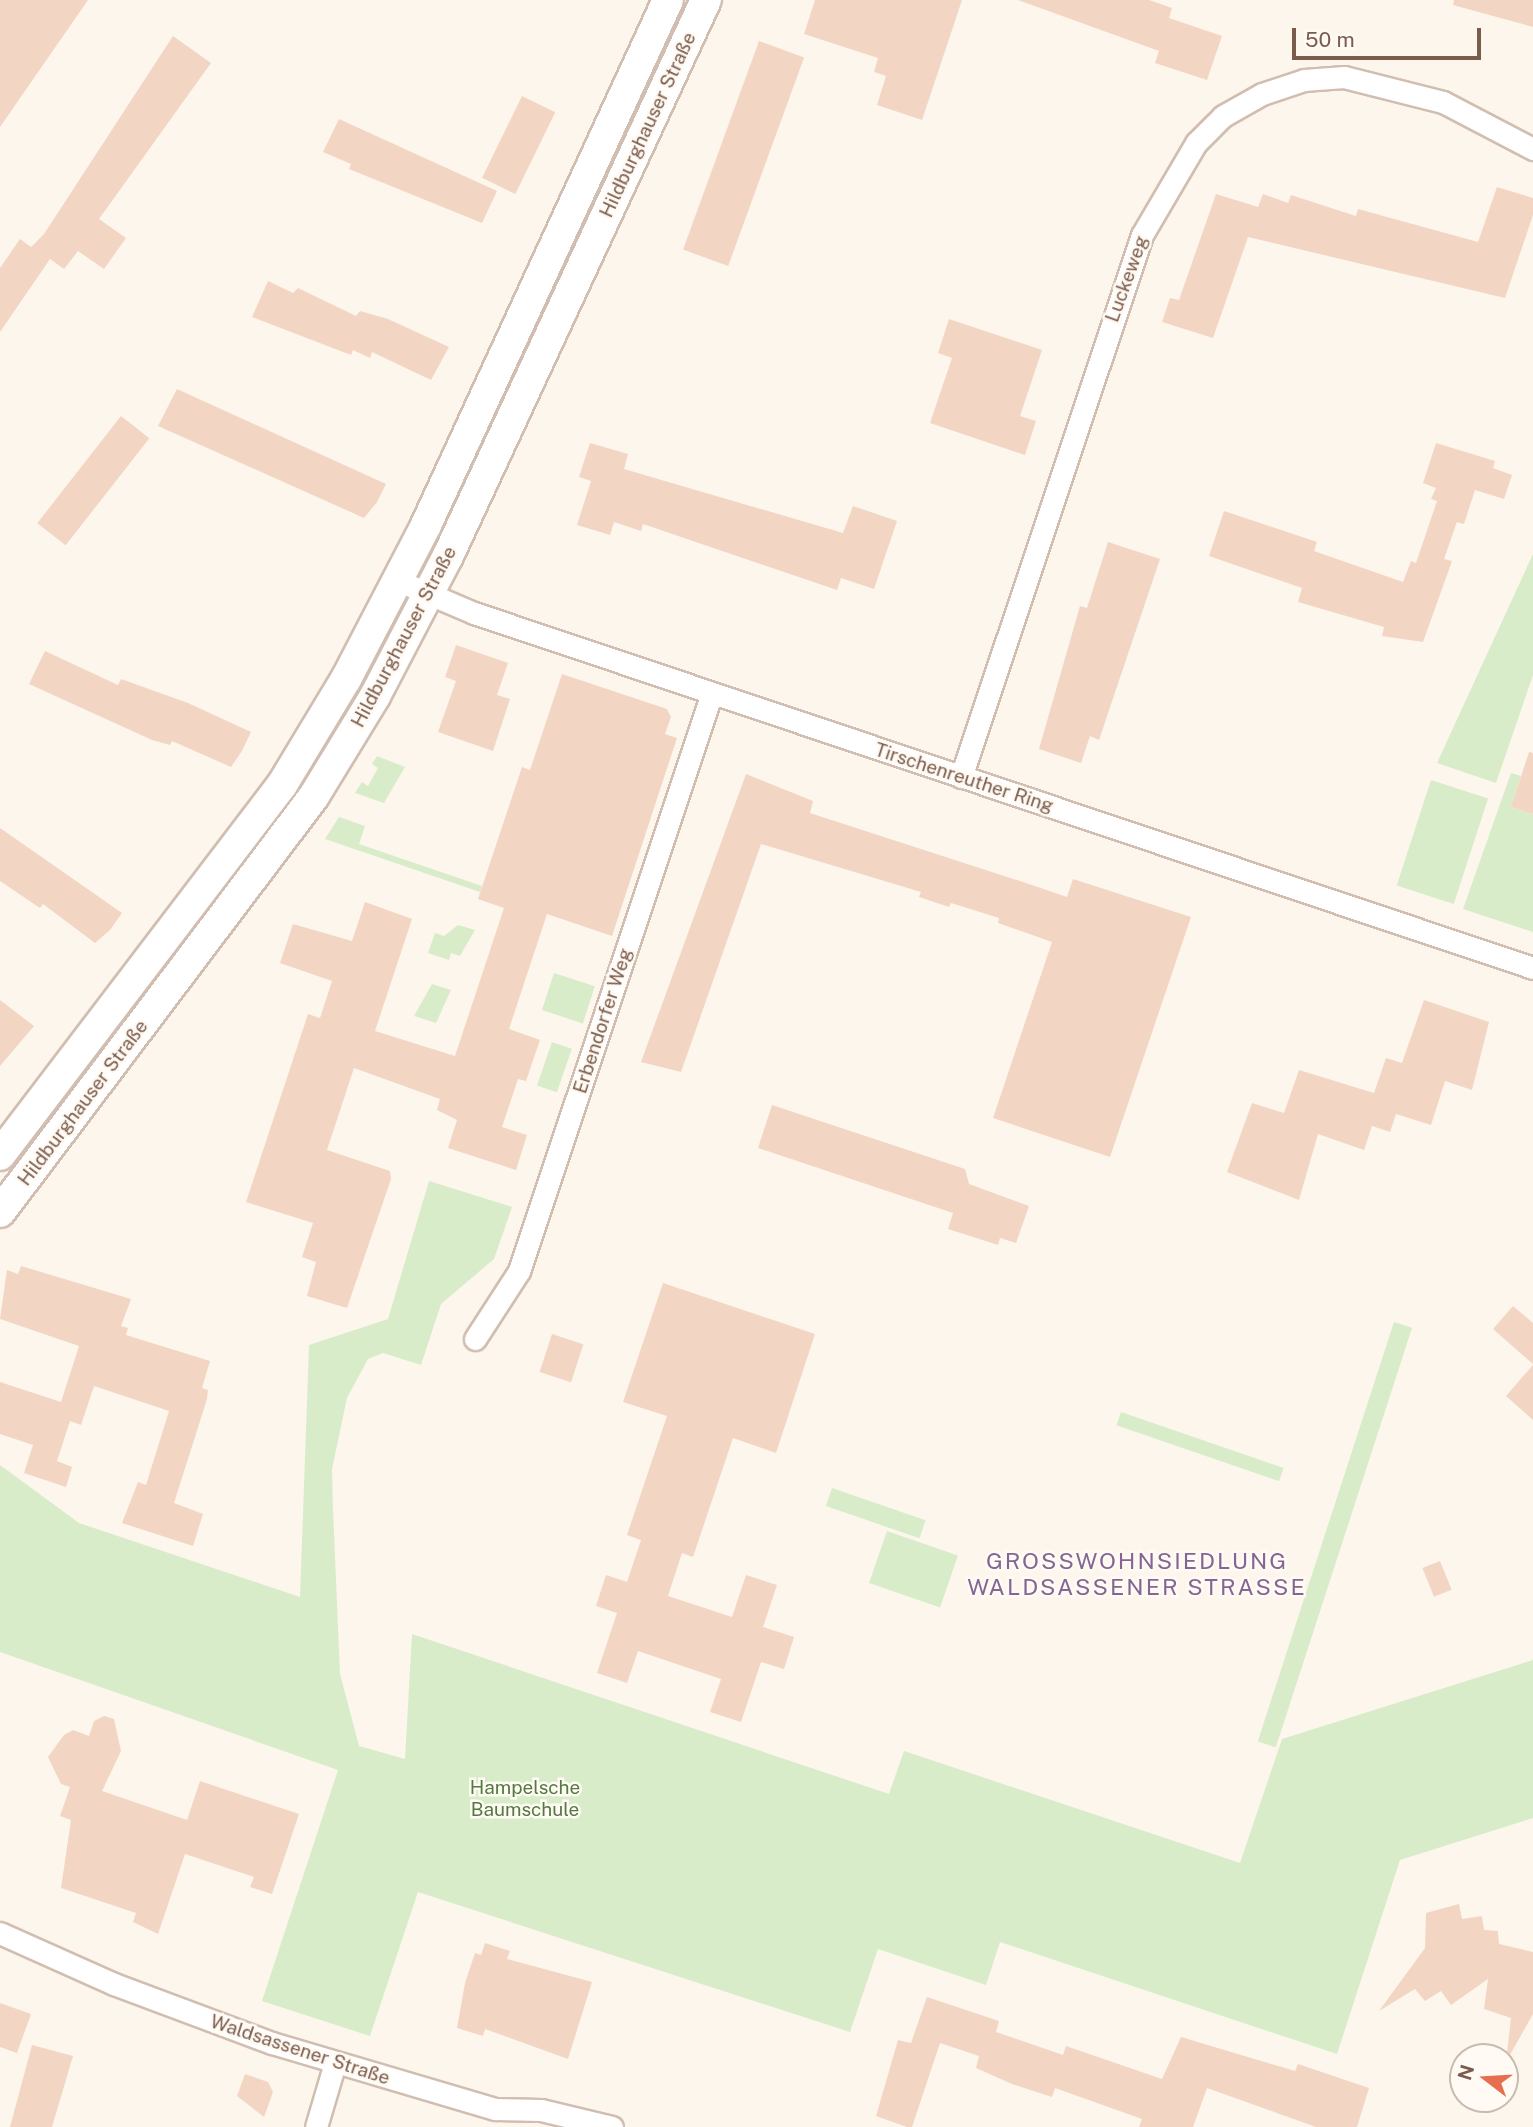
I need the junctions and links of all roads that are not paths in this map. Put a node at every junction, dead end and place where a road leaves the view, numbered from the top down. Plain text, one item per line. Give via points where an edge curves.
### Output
1 (668, 0) edge
2 (706, 0) edge
3 (1533, 149) edge
4 (399, 581) junction
5 (429, 595) junction
6 (712, 693) junction
7 (961, 777) junction
8 (1533, 968) edge
9 (0, 1155) edge
10 (0, 1212) edge
11 (475, 1339) dead end
12 (0, 1933) edge
13 (335, 2063) junction
14 (316, 2127) edge
15 (612, 2127) edge

1 - 4 main road, Hildburghauser Straße
2 - 5 main road, Hildburghauser Straße
3 - 7 street, Luckeweg via 1443,102 1344,77 1304,79 1262,93 1223,116 1196,142 1142,234
4 - 5 street, Tirschenreuther Ring
4 - 9 main road, Hildburghauser Straße via 282,785
5 - 6 street, Tirschenreuther Ring
5 - 10 main road, Hildburghauser Straße via 314,796
6 - 7 street, Tirschenreuther Ring
6 - 11 street, Erbendorfer Weg via 519,1272
7 - 8 street, Tirschenreuther Ring
12 - 13 street, Waldsassener Straße via 178,2009
13 - 14 street
13 - 15 street, Waldsassener Straße via 495,2109 541,2110

